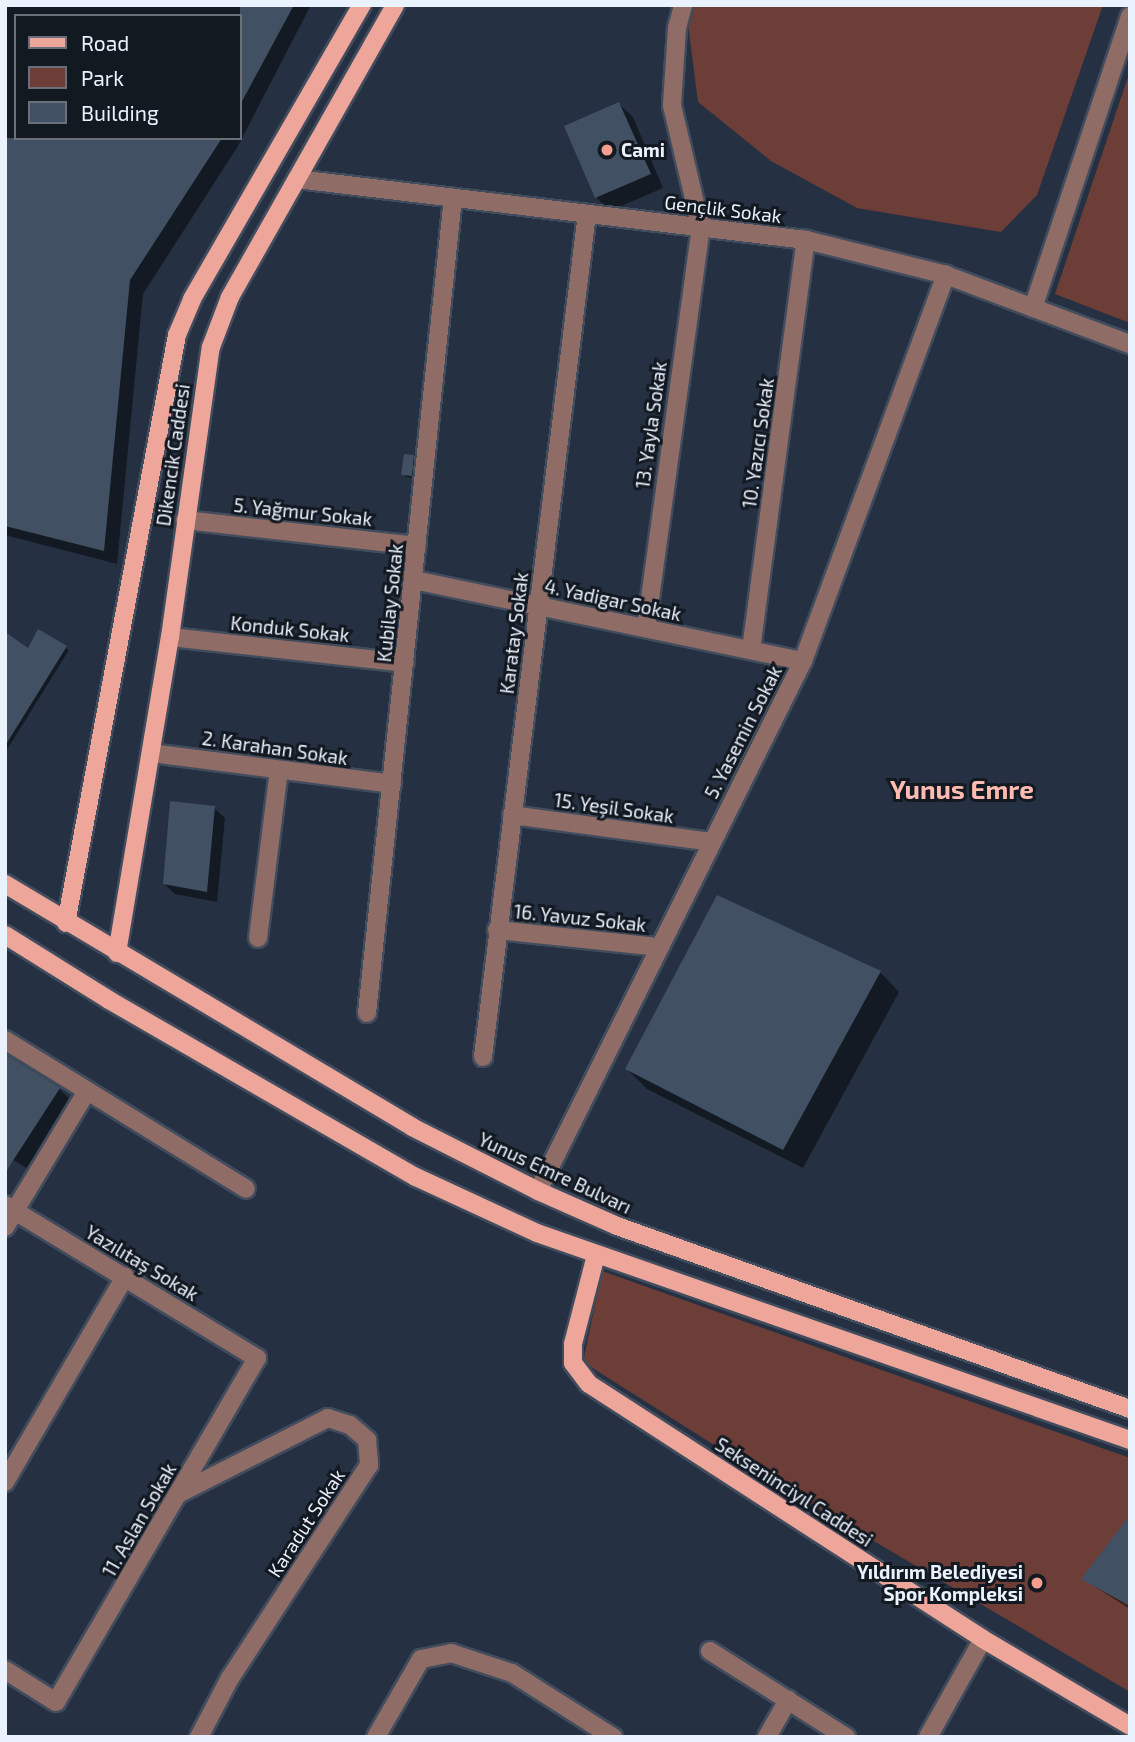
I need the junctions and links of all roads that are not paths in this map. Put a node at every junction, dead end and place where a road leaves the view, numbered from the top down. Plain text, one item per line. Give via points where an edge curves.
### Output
1 (362, 5) edge
2 (395, 5) edge
3 (683, 5) edge
4 (1130, 16) edge
5 (297, 179) junction
6 (453, 198) junction
7 (587, 214) junction
8 (701, 228) junction
9 (806, 240) junction
10 (946, 275) junction
11 (1033, 308) junction
12 (1130, 344) edge
13 (185, 520) junction
14 (417, 546) junction
15 (414, 580) junction
16 (538, 606) junction
17 (646, 628) junction
18 (170, 637) junction
19 (751, 650) junction
20 (803, 661) junction
21 (405, 663) junction
22 (151, 752) junction
23 (279, 770) junction
24 (392, 784) junction
25 (512, 815) junction
26 (711, 842) junction
27 (5, 884) edge
28 (66, 923) junction
29 (497, 930) junction
30 (5, 935) edge
31 (258, 938) dead end
32 (658, 947) junction
33 (117, 953) junction
34 (368, 1013) dead end
35 (5, 1040) edge
36 (483, 1058) dead end
37 (87, 1091) junction
38 (246, 1189) dead end
39 (538, 1191) junction
40 (10, 1208) edge
41 (5, 1227) edge
42 (596, 1255) junction
43 (125, 1278) junction
44 (257, 1358) joint
45 (1130, 1409) edge
46 (1130, 1440) edge
47 (5, 1482) edge
48 (178, 1494) junction
49 (983, 1639) junction
50 (710, 1651) dead end
51 (5, 1670) edge
52 (788, 1700) junction
53 (1130, 1726) edge
54 (199, 1737) edge
55 (376, 1737) edge
56 (613, 1737) edge
57 (767, 1737) edge
58 (846, 1737) edge
59 (928, 1737) edge

1 - 28 main road, Dikencik Caddesi via 192,299 177,335
2 - 5 main road, Dikencik Caddesi
3 - 8 street via 672,105
4 - 11 street
5 - 6 street, Gençlik Sokak
5 - 13 main road, Dikencik Caddesi via 230,297 211,348
6 - 7 street, Gençlik Sokak
6 - 14 street, Kubilay Sokak
7 - 8 street, Gençlik Sokak
7 - 16 street, Karatay Sokak
8 - 9 street, Gençlik Sokak
8 - 17 street, 13. Yayla Sokak
9 - 10 street, Gençlik Sokak
9 - 19 street, 10. Yazıcı Sokak
10 - 11 street, Gençlik Sokak
10 - 20 street, 5. Yasemin Sokak
11 - 12 street, Gençlik Sokak
13 - 14 street, 5. Yağmur Sokak
13 - 18 main road, Dikencik Caddesi
14 - 15 street, Kubilay Sokak
15 - 16 street, 4. Yadigar Sokak
15 - 21 street, Kubilay Sokak
16 - 17 street, 4. Yadigar Sokak
16 - 25 street, Karatay Sokak
17 - 19 street, 4. Yadigar Sokak
18 - 21 street, Konduk Sokak
18 - 22 main road, Dikencik Caddesi
19 - 20 street, 4. Yadigar Sokak
20 - 26 street, 5. Yasemin Sokak
21 - 24 street, Kubilay Sokak
22 - 23 street, 2. Karahan Sokak
22 - 33 main road, Dikencik Caddesi
23 - 24 street, 2. Karahan Sokak
23 - 31 street
24 - 34 street, Kubilay Sokak
25 - 26 street, 15. Yeşil Sokak
25 - 29 street, Karatay Sokak
26 - 32 street, 5. Yasemin Sokak
27 - 28 main road, Yunus Emre Bulvarı
28 - 33 main road, Yunus Emre Bulvarı
29 - 32 street, 16. Yavuz Sokak
29 - 36 street, Karatay Sokak
30 - 42 main road via 416,1177
32 - 39 street, 5. Yasemin Sokak
33 - 39 main road, Yunus Emre Bulvarı via 412,1127
35 - 37 street
37 - 38 street
37 - 40 street
39 - 45 main road, Yunus Emre Bulvarı via 617,1226
40 - 41 street
40 - 43 street, Yazılıtaş Sokak
42 - 46 main road
42 - 49 main road, Sekseninciyıl Caddesi via 573,1344 573,1363 589,1384
43 - 44 street, Yazılıtaş Sokak
43 - 47 street
44 - 48 street, 11. Aslan Sokak
48 - 51 street, 11. Aslan Sokak via 56,1703
48 - 54 street, Karadut Sokak via 328,1418 350,1425 367,1440 369,1465 230,1678
49 - 53 main road, Sekseninciyıl Caddesi
49 - 59 street
50 - 52 street
52 - 57 street
52 - 58 street
55 - 56 street via 421,1659 451,1653 512,1673

